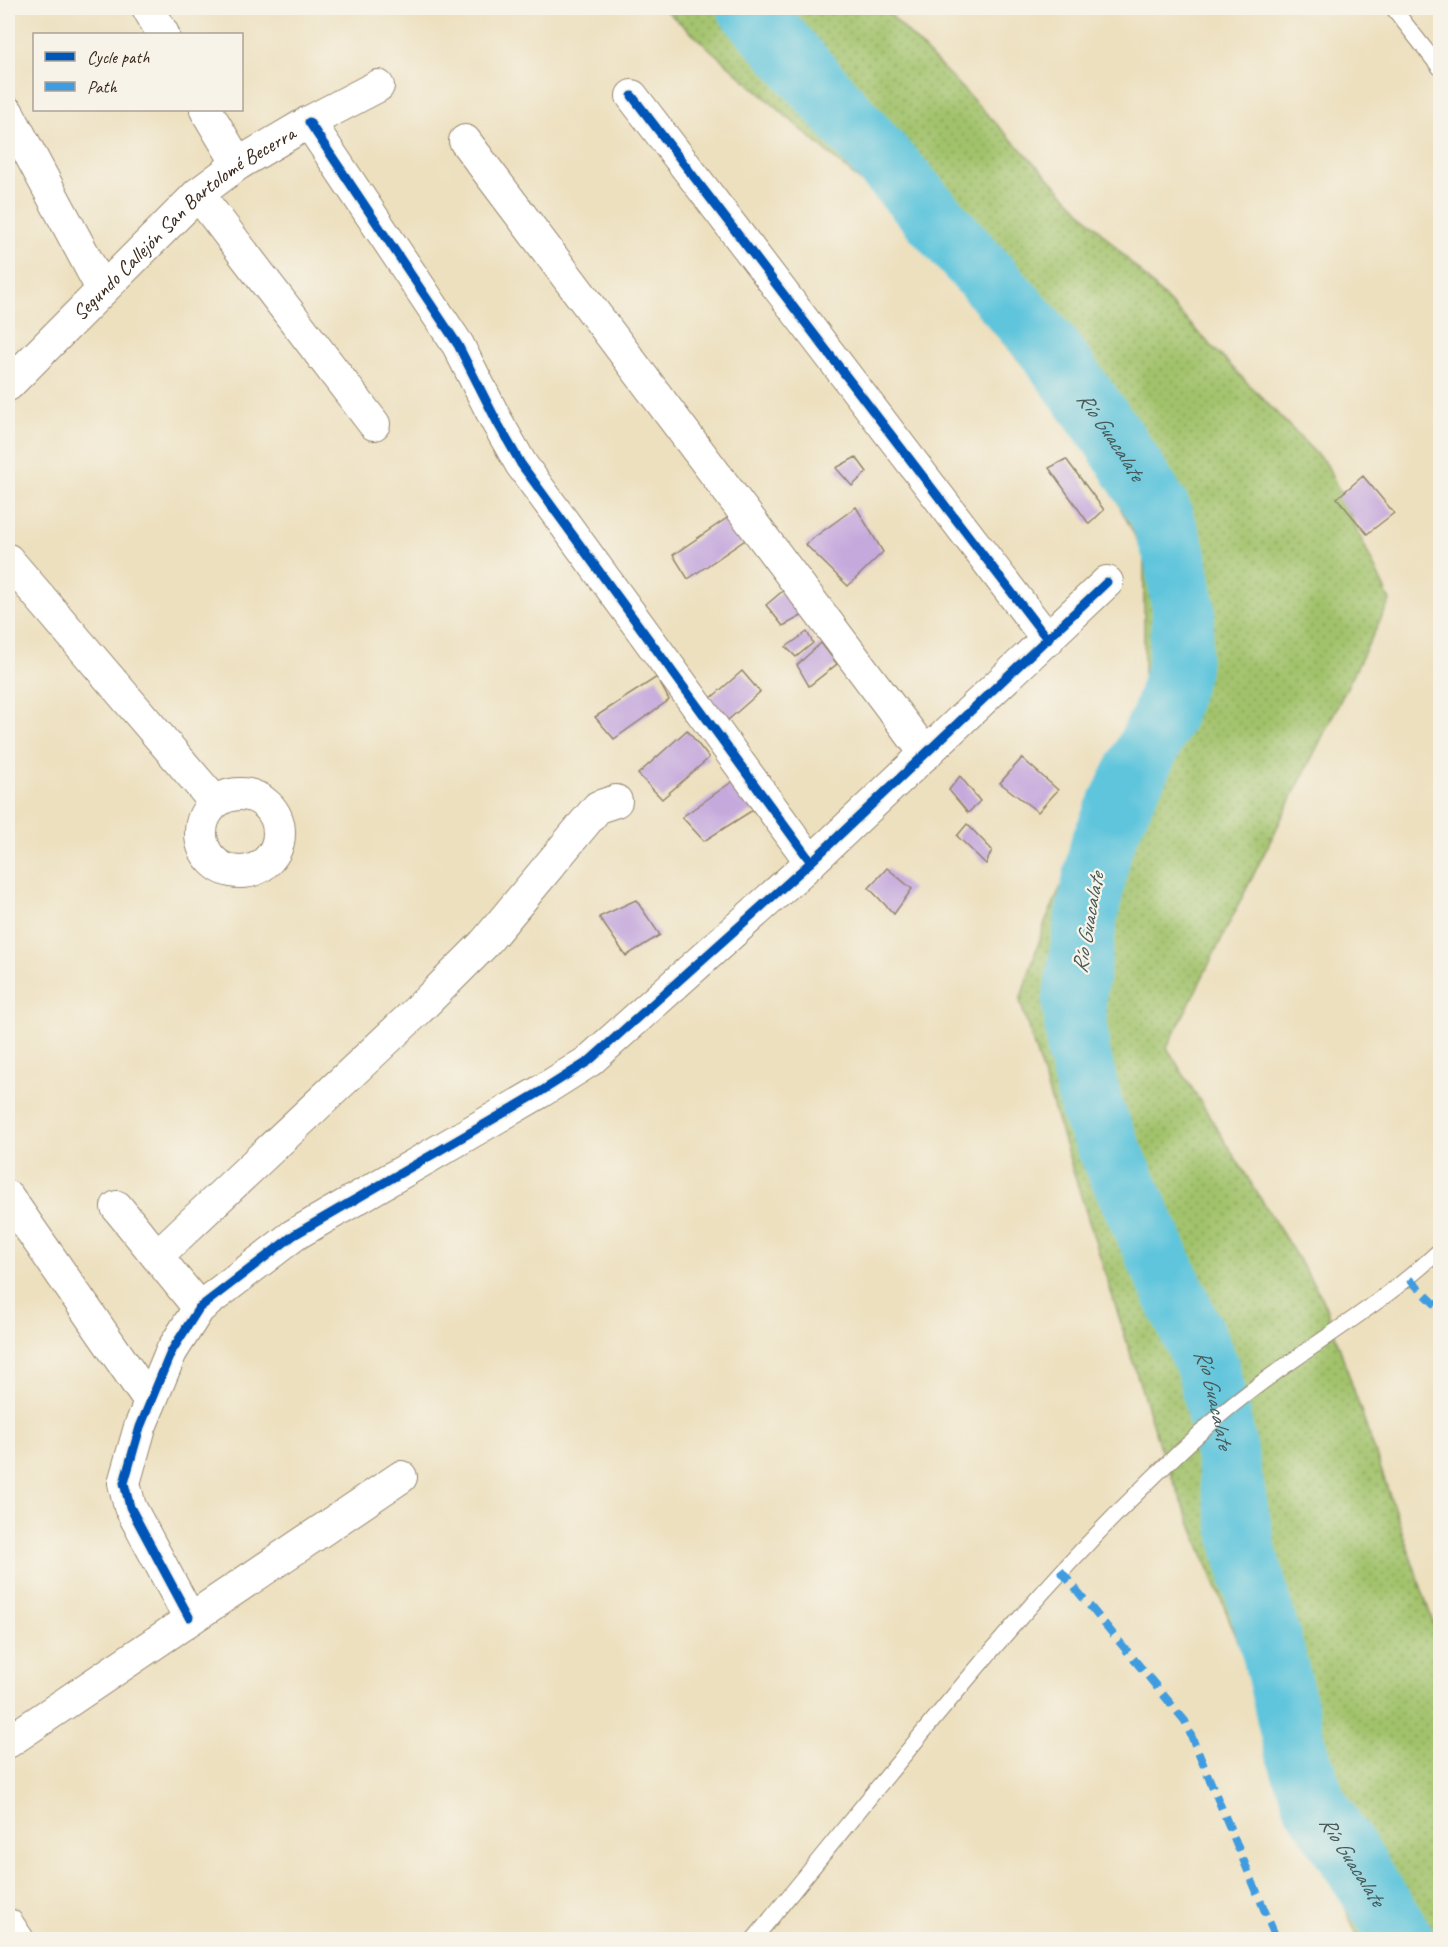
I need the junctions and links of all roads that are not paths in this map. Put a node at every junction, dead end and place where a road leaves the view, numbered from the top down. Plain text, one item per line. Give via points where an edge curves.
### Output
1 (148, 8) edge
2 (1393, 8) edge
3 (162, 33) edge
4 (1440, 68) edge
5 (378, 86) dead end
6 (632, 96) dead end
7 (207, 111) edge
8 (8, 113) edge
9 (309, 122) junction
10 (465, 141) dead end
11 (238, 164) junction
12 (198, 194) junction
13 (102, 289) junction
14 (8, 385) edge
15 (374, 424) dead end
16 (8, 560) edge
17 (1107, 582) dead end
18 (1048, 640) junction
19 (926, 754) junction
20 (616, 801) dead end
21 (215, 802) dead end
22 (812, 862) junction
23 (8, 1197) edge
24 (117, 1207) dead end
25 (1440, 1250) edge
26 (157, 1256) junction
27 (199, 1308) junction
28 (150, 1402) junction
29 (401, 1477) dead end
30 (189, 1617) junction
31 (8, 1742) edge
32 (8, 1925) edge
33 (18, 1940) edge
34 (753, 1940) edge

1 - 3 street
2 - 4 lane
5 - 9 street, Segundo Callejón San Bartolomé Becerra
6 - 18 street
7 - 11 street
8 - 13 street
9 - 11 street, Segundo Callejón San Bartolomé Becerra
9 - 22 street via 459,345 521,464
10 - 19 street
11 - 12 street, Segundo Callejón San Bartolomé Becerra
12 - 13 street, Segundo Callejón San Bartolomé Becerra
12 - 15 street
13 - 14 street, Segundo Callejón San Bartolomé Becerra
16 - 21 street
17 - 18 street
18 - 19 street
19 - 22 street
20 - 26 street via 598,807 484,944 418,1010
22 - 27 street via 589,1061 294,1235
23 - 28 street
24 - 26 street
25 - 34 lane via 1409,1280 1210,1424 1060,1570
26 - 27 street
27 - 28 street via 171,1352
28 - 30 street via 124,1483 130,1507
29 - 30 street
30 - 31 street
32 - 33 street

